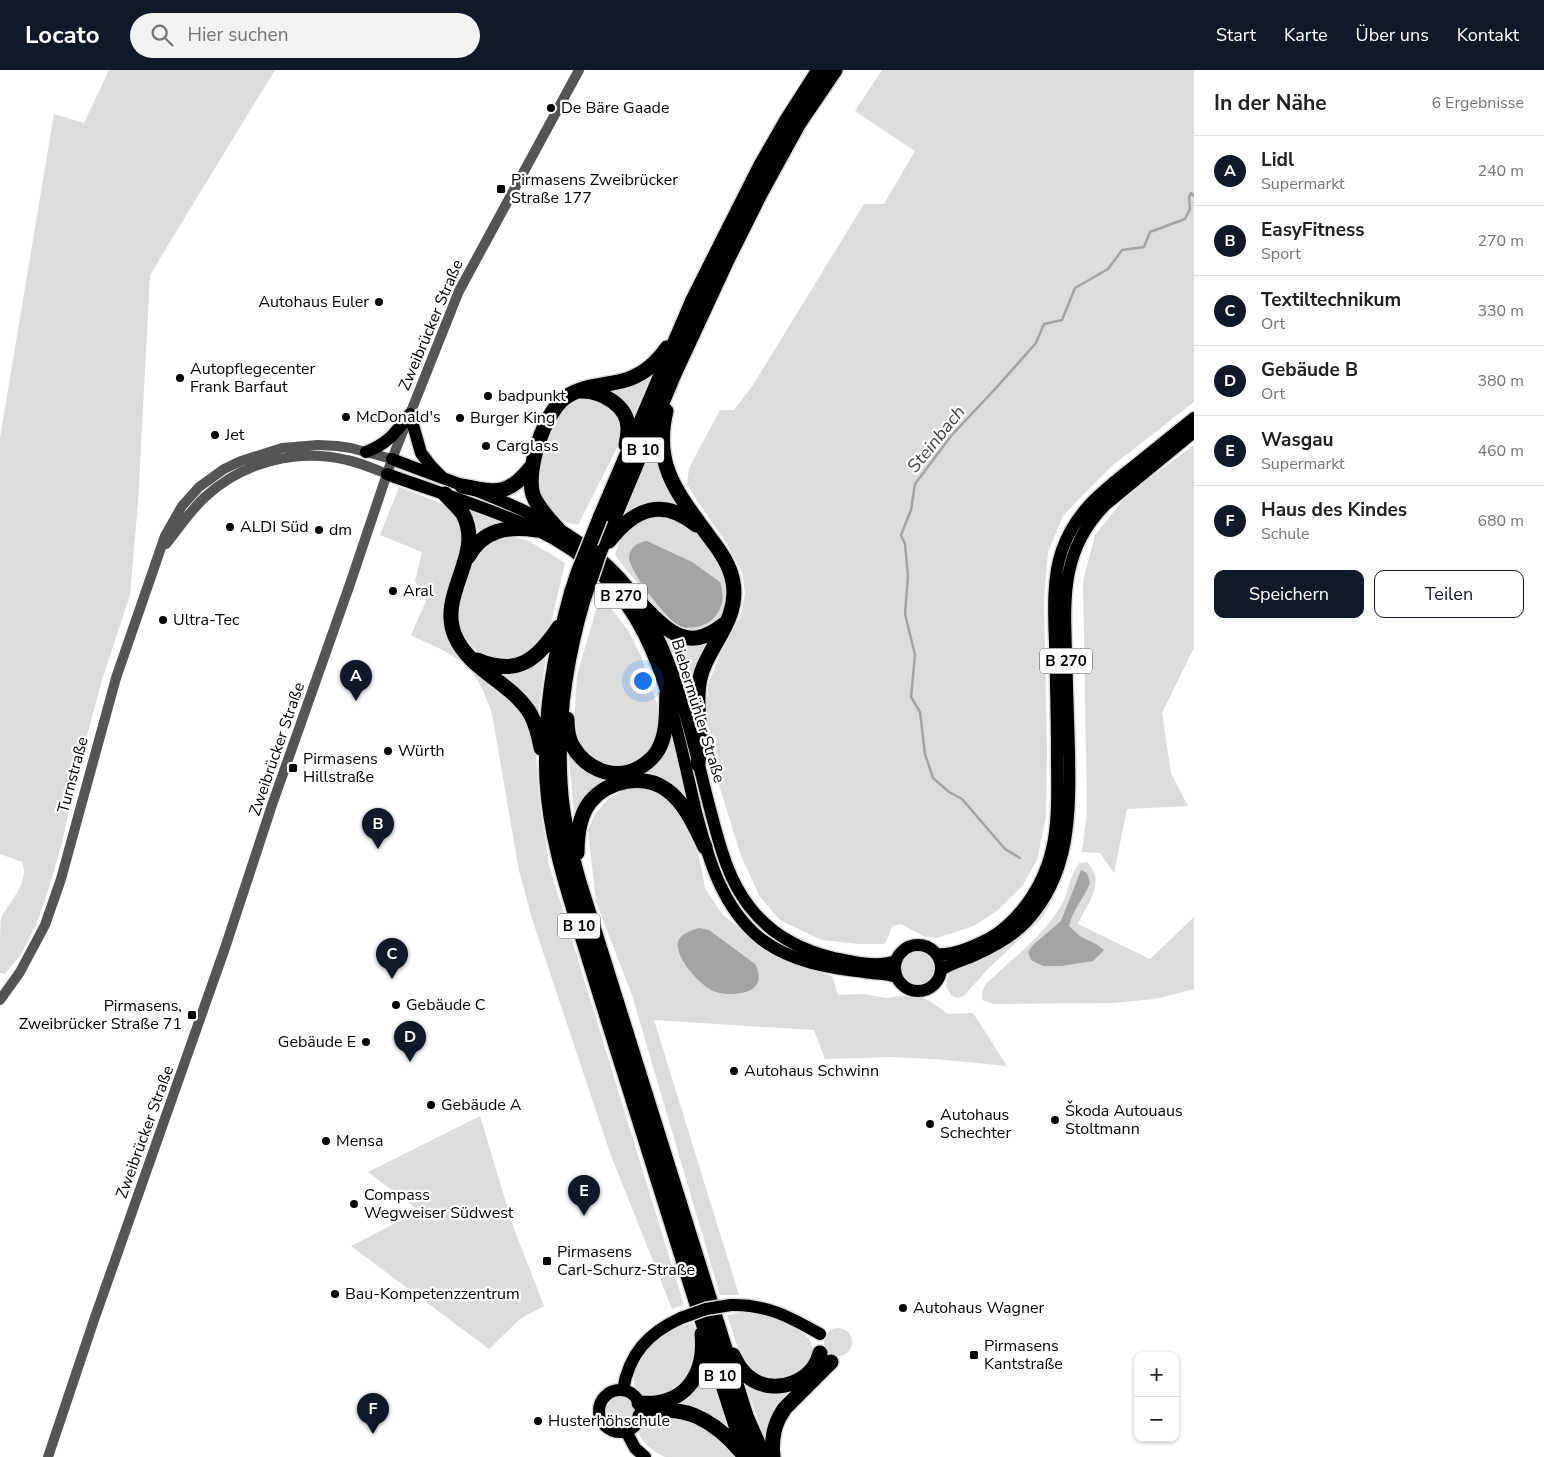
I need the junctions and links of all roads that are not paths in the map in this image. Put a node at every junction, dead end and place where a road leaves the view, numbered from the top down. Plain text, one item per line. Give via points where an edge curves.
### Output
1 (579, 70) edge
2 (819, 70) edge
3 (836, 70) edge
4 (679, 333) junction
5 (674, 374) junction
6 (578, 391) junction
7 (410, 414) junction
8 (1194, 418) edge
9 (1194, 432) edge
10 (366, 452) junction
11 (392, 460) junction
12 (623, 465) junction
13 (532, 466) junction
14 (387, 474) junction
15 (462, 486) junction
16 (445, 487) junction
17 (609, 525) junction
18 (558, 529) junction
19 (537, 530) junction
20 (710, 538) junction
21 (160, 553) junction
22 (464, 565) junction
23 (578, 596) junction
24 (636, 599) junction
25 (564, 618) junction
26 (727, 622) junction
27 (466, 655) junction
28 (564, 686) junction
29 (667, 693) junction
30 (698, 764) junction
31 (547, 782) junction
32 (705, 847) junction
33 (579, 882) junction
34 (936, 954) junction
35 (896, 961) junction
36 (941, 970) junction
37 (897, 977) junction
38 (1, 999) edge
39 (694, 1293) junction
40 (820, 1334) dead end
41 (722, 1337) junction
42 (623, 1390) junction
43 (640, 1409) junction
44 (626, 1431) junction
45 (48, 1457) edge
46 (644, 1457) edge
47 (747, 1457) edge
48 (764, 1457) edge
49 (773, 1457) edge

1 - 7 street, Zweibrücker Straße via 459,291
2 - 4 highway, B 10 via 760,167
3 - 5 highway, B 10 via 799,123 760,194
4 - 6 highway via 652,365 638,375
4 - 12 highway, B 10
5 - 17 highway, B 10
5 - 20 highway via 662,425 665,462 676,490
6 - 12 highway via 601,395 626,416 629,427
6 - 13 highway via 567,396 554,410
7 - 10 main road via 386,442
7 - 11 street, Zweibrücker Straße
7 - 16 main road via 421,453
8 - 34 main road, B 270 via 1098,495 1069,533 1061,553 1055,590 1056,815 1051,855 1040,882 1014,919 986,940 959,951
9 - 36 main road, B 270 via 1097,513 1074,552 1067,579 1065,610 1068,816 1065,845 1051,887 1019,929 992,947
10 - 11 street, Turnstraße
10 - 21 street, Turnstraße via 337,446 300,446 241,461 211,478 190,496 175,517
11 - 14 street, Zweibrücker Straße
11 - 16 main road, B 270
12 - 17 highway, B 10
13 - 15 highway via 520,481 496,492
13 - 18 highway via 534,496
14 - 16 main road, B 270
14 - 21 street, Turnstraße via 346,460 317,456 289,457 264,463 230,478 206,496
14 - 45 street, Zweibrücker Straße
15 - 16 main road, B 270
15 - 18 main road, B 270
16 - 19 main road, B 270
16 - 22 highway via 469,531
17 - 20 highway via 623,524 651,510 667,510 680,514
17 - 23 highway, B 10, bridge via 600,553
17 - 23 highway, B 10, bridge via 578,573
18 - 24 main road, Biebermühler Straße / B 270 via 593,552
19 - 22 highway via 518,527 488,534 478,542
19 - 29 main road, Biebermühler Straße / B 270 via 580,556 623,599 648,642
20 - 26 highway via 723,556 733,581 734,604
21 - 38 street, Turnstraße via 116,678 61,879 45,925 20,972
22 - 27 highway via 450,610 454,635
23 - 25 highway, B 10
23 - 28 highway, B 10
24 - 26 highway via 671,632 691,638 702,637
24 - 30 main road, Biebermühler Straße / B 270 via 652,625 670,667
25 - 27 highway via 541,652 523,664 488,665
25 - 31 highway, B 10 via 550,685
26 - 30 highway via 701,676
27 - 31 highway via 514,695 530,714 540,742
28 - 29 highway via 572,745 591,766 618,774 640,767 657,752 665,736
28 - 33 highway, B 10 via 559,740 561,798
29 - 32 main road, Biebermühler Straße / B 270
30 - 35 main road, Biebermühler Straße / B 270 via 724,858 735,884 766,925 782,937 827,956 878,964
31 - 39 highway, B 10 via 554,840 565,882
32 - 33 highway via 687,811 665,788 631,780 615,784 590,802 582,817 577,834
32 - 37 main road, B 270 via 730,903 762,939 782,952 811,963
33 - 41 highway, B 10
34 - 35 main road via 919,944 901,952
34 - 36 main road
35 - 37 main road
36 - 37 main road via 934,984 923,990 908,988
39 - 43 highway via 703,1349 698,1372 684,1391 675,1397
39 - 47 highway, B 10
40 - 42 main road, bridge via 774,1311 746,1304 706,1309 656,1332 642,1346 628,1370
41 - 48 highway, B 10 via 746,1416
41 - 49 highway via 745,1374 772,1386 794,1383 826,1358 779,1416 772,1437
42 - 43 main road via 633,1395
42 - 44 main road via 608,1394 599,1411 608,1428
43 - 44 main road via 637,1424
43 - 47 highway via 682,1411 695,1415 721,1430
44 - 46 main road

